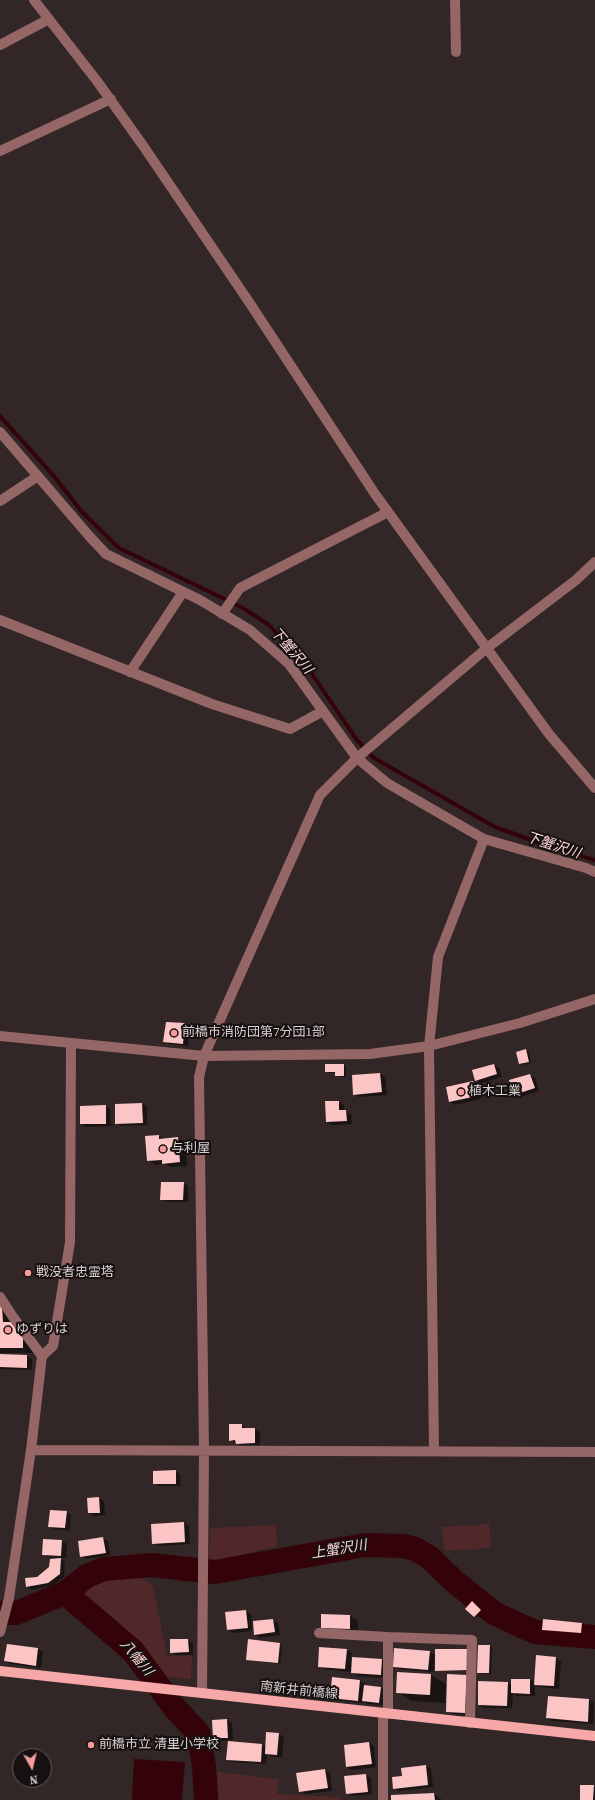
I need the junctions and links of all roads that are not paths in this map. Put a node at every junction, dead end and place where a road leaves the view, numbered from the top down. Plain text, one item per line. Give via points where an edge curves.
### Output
1 (34, 0) edge
2 (455, 0) edge
3 (49, 19) junction
4 (0, 45) edge
5 (456, 52) dead end
6 (111, 99) junction
7 (0, 151) edge
8 (0, 432) edge
9 (38, 476) junction
10 (0, 501) edge
11 (388, 512) junction
12 (595, 562) edge
13 (183, 592) junction
14 (222, 614) junction
15 (0, 620) edge
16 (487, 648) junction
17 (130, 672) junction
18 (323, 711) junction
19 (357, 758) junction
20 (595, 788) edge
21 (484, 839) junction
22 (595, 872) edge
23 (595, 999) edge
24 (0, 1036) edge
25 (71, 1044) junction
26 (429, 1046) junction
27 (204, 1056) junction
28 (0, 1297) edge
29 (42, 1356) junction
30 (31, 1450) junction
31 (434, 1450) junction
32 (204, 1451) junction
33 (595, 1452) edge
34 (5, 1599) edge
35 (1, 1627) edge
36 (320, 1633) dead end
37 (388, 1637) junction
38 (0, 1671) edge
39 (202, 1693) junction
40 (386, 1713) junction
41 (470, 1723) junction
42 (595, 1736) edge
43 (383, 1800) edge

1 - 3 street
2 - 5 street
3 - 4 street
3 - 6 street
6 - 7 street
6 - 11 street
8 - 9 street
9 - 10 street
9 - 13 street via 106,554
11 - 14 street via 240,588
11 - 16 street
12 - 16 street via 576,580
13 - 14 street
13 - 17 street
14 - 18 street via 250,630 289,664
15 - 17 street
16 - 19 street
16 - 20 street via 549,734
17 - 18 street via 212,704 290,729
18 - 19 street
19 - 21 street via 387,783
19 - 27 street via 320,795
21 - 22 street
21 - 26 street via 438,957
23 - 26 street via 520,1023
24 - 25 street
25 - 27 street
25 - 29 street via 70,1242 53,1346
26 - 27 street via 370,1054
26 - 31 street
27 - 32 street via 199,1077
28 - 29 street
29 - 30 street
30 - 32 street
30 - 34 street
31 - 32 street
31 - 33 street
32 - 39 street
34 - 35 street
36 - 37 street
37 - 40 street
37 - 41 street via 472,1640
38 - 39 main road, 南新井前橋線
39 - 40 main road, 南新井前橋線
40 - 41 main road, 南新井前橋線
40 - 43 street
41 - 42 main road, 南新井前橋線

